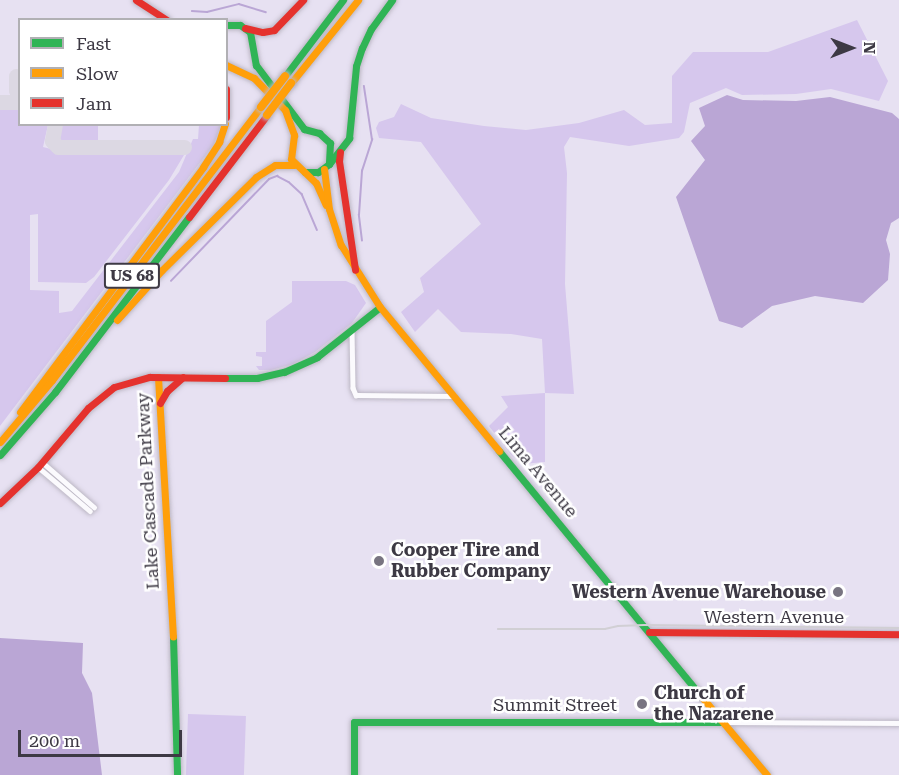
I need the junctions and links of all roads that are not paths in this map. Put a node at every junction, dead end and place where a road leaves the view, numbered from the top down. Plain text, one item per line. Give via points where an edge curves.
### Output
1 (136, 0) edge
2 (303, 0) edge
3 (343, 0) edge
4 (352, 0) edge
5 (358, 0) edge
6 (392, 0) edge
7 (164, 18) edge
8 (228, 25) edge
9 (335, 26) junction
10 (245, 28) junction
11 (228, 66) edge
12 (288, 80) junction
13 (264, 111) junction
14 (224, 126) edge
15 (340, 152) junction
16 (294, 165) junction
17 (326, 166) junction
18 (305, 172) junction
19 (329, 209) junction
20 (355, 270) junction
21 (380, 307) junction
22 (352, 330) junction
23 (158, 377) junction
24 (183, 377) junction
25 (454, 396) junction
26 (159, 406) junction
27 (24, 430) junction
28 (0, 437) edge
29 (0, 442) edge
30 (0, 455) edge
31 (40, 465) junction
32 (0, 503) edge
33 (92, 509) dead end
34 (649, 632) junction
35 (899, 634) edge
36 (724, 722) junction
37 (899, 723) edge
38 (177, 775) edge
39 (354, 775) edge
40 (768, 775) edge

1 - 7 main road
2 - 10 main road via 274,30
3 - 12 main road, US 68
4 - 9 main road
5 - 9 main road, US 68
6 - 15 main road via 362,48 355,74 351,132
8 - 10 main road
9 - 12 main road, US 68
10 - 17 main road, Lima Avenue via 253,38 256,65 304,129 319,133 330,143 331,157
11 - 16 main road via 254,78 285,110 294,135 290,152
12 - 13 main road, US 68, bridge
13 - 27 main road, US 68
13 - 29 main road, US 68
14 - 28 main road via 203,167
15 - 17 main road
15 - 20 main road
16 - 18 main road
16 - 27 main road via 274,165 248,184 156,277 37,422
17 - 18 main road
17 - 19 main road, Lima Avenue
18 - 19 main road via 316,183
19 - 20 main road, Lima Avenue via 341,245
20 - 21 main road, Lima Avenue
21 - 22 main road, Lake Cascade Parkway
21 - 25 main road, Lima Avenue
22 - 24 main road, Lake Cascade Parkway via 317,357 284,372 257,378
22 - 25 street via 356,395
23 - 24 main road, Lake Cascade Parkway
23 - 26 main road, Lake Cascade Parkway
23 - 31 main road via 125,382 106,392
24 - 26 main road via 167,391
25 - 34 main road, Lima Avenue
26 - 38 main road, Lake Cascade Parkway via 175,668
27 - 30 main road, US 68
31 - 32 main road
31 - 33 street
34 - 35 main road, Western Avenue
34 - 36 main road, Lima Avenue
36 - 37 street, Summit Street
36 - 39 main road, Summit Street via 354,722
36 - 40 main road, Lima Avenue

